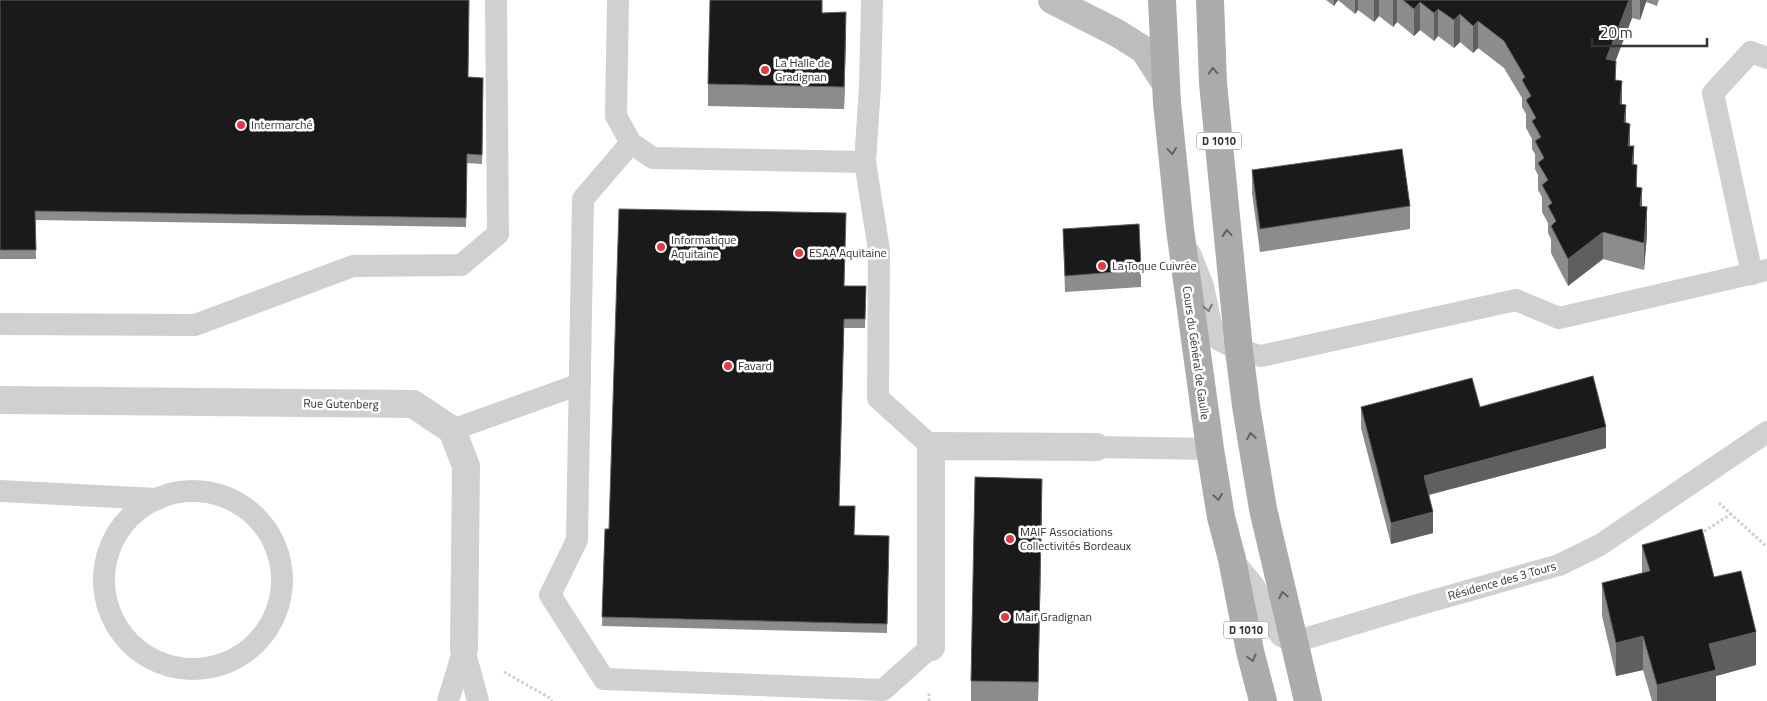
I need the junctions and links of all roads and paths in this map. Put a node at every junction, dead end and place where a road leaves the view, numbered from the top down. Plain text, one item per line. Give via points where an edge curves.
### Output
1 (496, 0) edge
2 (618, 0) edge
3 (872, 0) edge
4 (1052, 0) edge
5 (1084, 0) edge
6 (1162, 0) edge
7 (1210, 0) edge
8 (1117, 33) junction
9 (1767, 58) edge
10 (1166, 84) junction
11 (631, 143) junction
12 (865, 162) junction
13 (1180, 229) junction
14 (1759, 272) edge
15 (0, 324) edge
16 (1239, 350) junction
17 (580, 384) junction
18 (0, 400) edge
19 (452, 430) junction
20 (1767, 432) edge
21 (931, 446) junction
22 (1096, 447) joint
23 (1210, 449) junction
24 (1694, 481) junction
25 (0, 491) edge
26 (157, 499) junction
27 (1731, 514) junction
28 (1699, 534) edge
29 (1767, 546) edge
30 (1232, 559) junction
31 (1294, 642) junction
32 (931, 647) joint
33 (464, 650) junction
34 (448, 701) edge
35 (478, 701) edge
36 (552, 701) edge
37 (1263, 701) edge
38 (1308, 701) edge

1 - 15 lane via 498,234 461,265 353,266 196,325
2 - 11 lane via 616,116
3 - 12 lane
4 - 8 street
5 - 8 street
6 - 10 main road, Cours du Général de Gaulle / D 1010
16 -> 7 main road, D 1010 via 1213,83
8 - 10 street via 1144,50
9 - 14 lane via 1751,52 1713,93
10 -> 13 main road, Cours du Général de Gaulle / D 1010
11 - 12 lane via 654,158
11 - 17 lane via 583,199
12 - 21 lane via 879,250 878,398
13 -> 16 lane via 1203,286 1212,330 1219,340
13 - 23 main road, Cours du Général de Gaulle / D 1010
14 - 16 lane via 1559,318 1516,300 1261,356
31 -> 16 main road, D 1010 via 1263,509
17 - 19 lane
17 - 32 lane via 577,540 550,595 604,679 883,690
18 - 19 street, Rue Gutenberg via 413,404
19 - 33 street via 466,466
20 - 24 lane, Résidence des 3 Tours
21 - 22 street
21 - 32 street
22 - 23 lane
23 -> 30 main road, Cours du Général de Gaulle / D 1010 via 1221,517
24 - 27 path
24 - 31 lane, Résidence des 3 Tours via 1600,544 1559,565
25 - 26 lane
26 - 26 lane via 131,516 113,540 104,570 106,601 119,630 140,652 168,665 199,669 229,661 253,646 271,625 280,598 282,571 275,544 260,520 238,503 220,496 184,491
27 - 28 path
27 - 29 path
30 - 31 lane via 1254,586 1281,636
30 -> 37 main road, Cours du Général de Gaulle / D 1010
31 - 38 main road, D 1010
33 - 34 lane
33 - 35 lane
33 - 36 path

